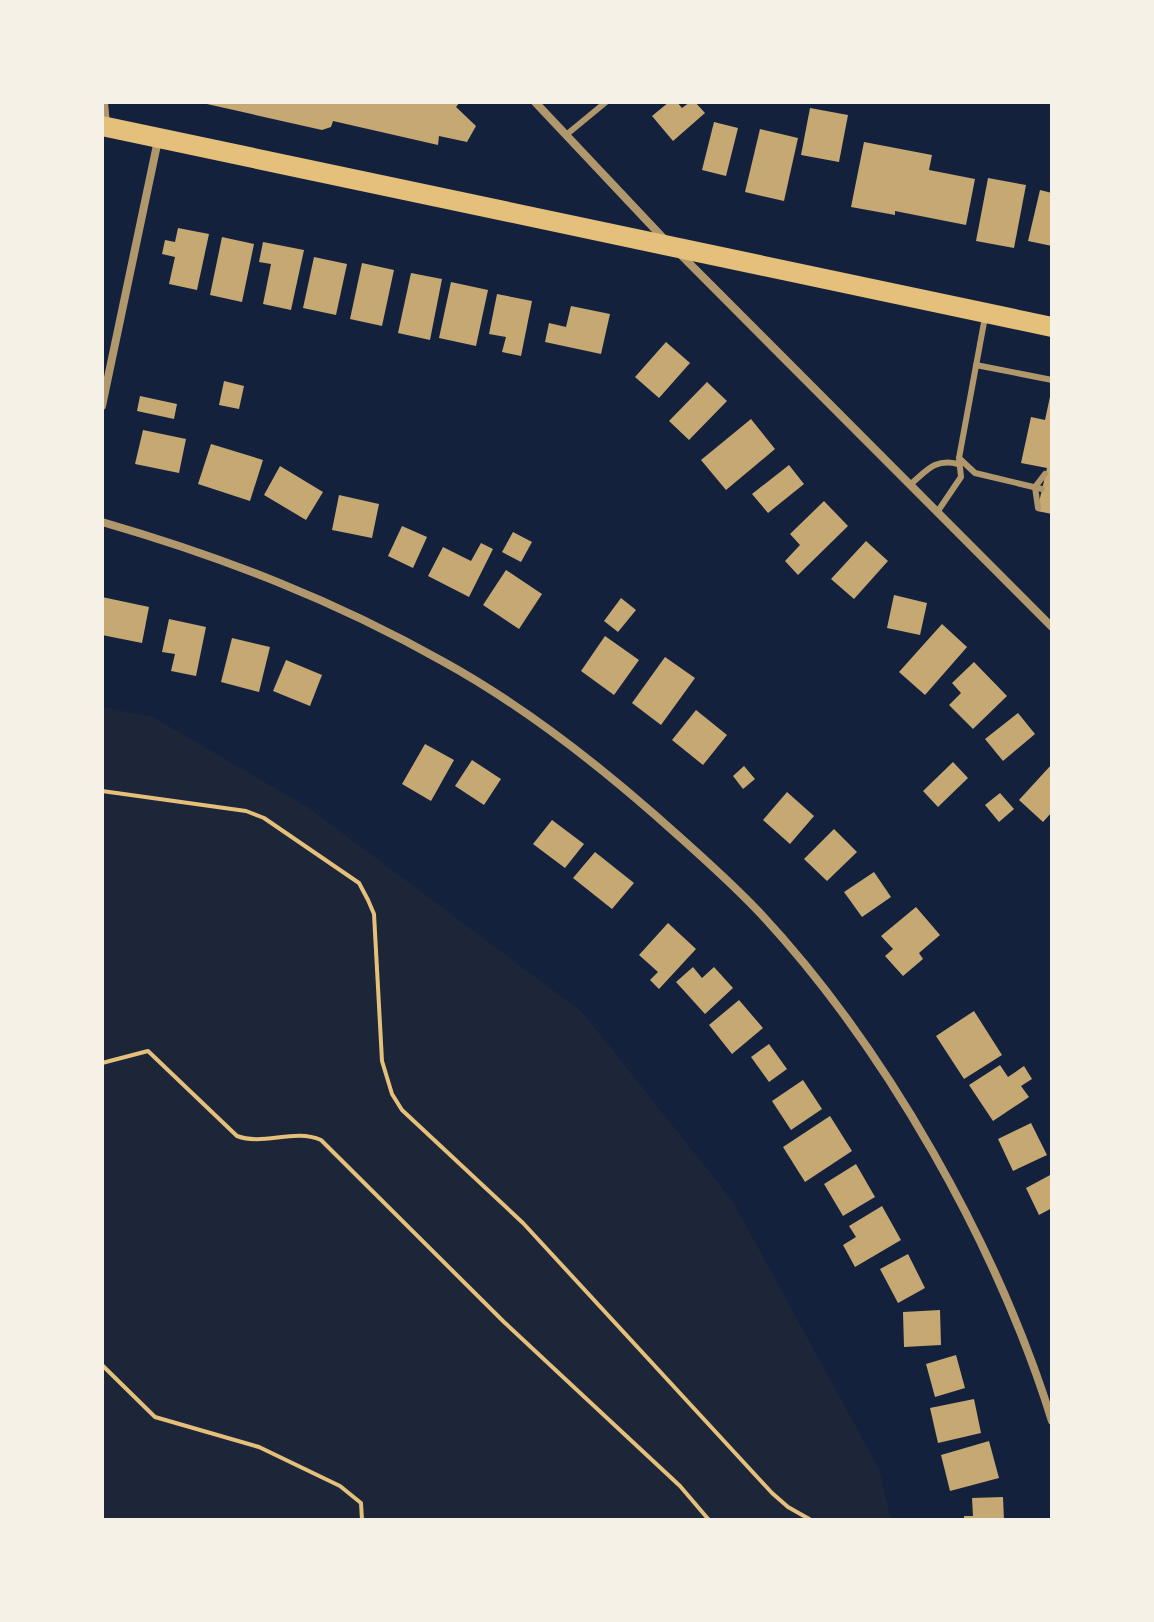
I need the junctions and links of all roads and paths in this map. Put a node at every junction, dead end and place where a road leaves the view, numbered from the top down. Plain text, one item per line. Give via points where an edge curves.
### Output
1 (104, 102) edge
2 (535, 102) edge
3 (606, 102) edge
4 (104, 127) edge
5 (566, 135) junction
6 (158, 139) junction
7 (672, 247) junction
8 (986, 313) junction
9 (1052, 327) edge
10 (976, 365) junction
11 (1052, 380) edge
12 (102, 406) edge
13 (958, 461) junction
14 (1045, 474) dead end
15 (911, 484) junction
16 (1038, 488) junction
17 (1039, 504) dead end
18 (938, 511) junction
19 (102, 522) edge
20 (1052, 627) edge
21 (102, 791) edge
22 (102, 1063) edge
23 (102, 1365) edge
24 (1052, 1421) edge
25 (362, 1520) edge
26 (709, 1520) edge
27 (811, 1520) edge

1 - 4 street
2 - 5 street
3 - 5 lane
4 - 6 main road
5 - 7 street
6 - 7 main road
6 - 12 street
7 - 8 main road
7 - 15 street
8 - 9 main road
8 - 10 lane
10 - 11 lane
10 - 13 lane
13 - 15 lane via 936,463
13 - 16 lane via 975,473
13 - 18 lane via 959,482
14 - 16 lane
15 - 18 street
16 - 17 lane
18 - 20 street
19 - 24 street via 261,573 445,662 592,762 729,881 837,1006 931,1149 1007,1301
21 - 27 path via 246,811 359,883 374,914 382,1061 402,1110 523,1223 772,1493
22 - 26 path via 148,1051 237,1136 247,1140 309,1135 321,1140
23 - 25 path via 155,1417 259,1447 340,1486 361,1503

